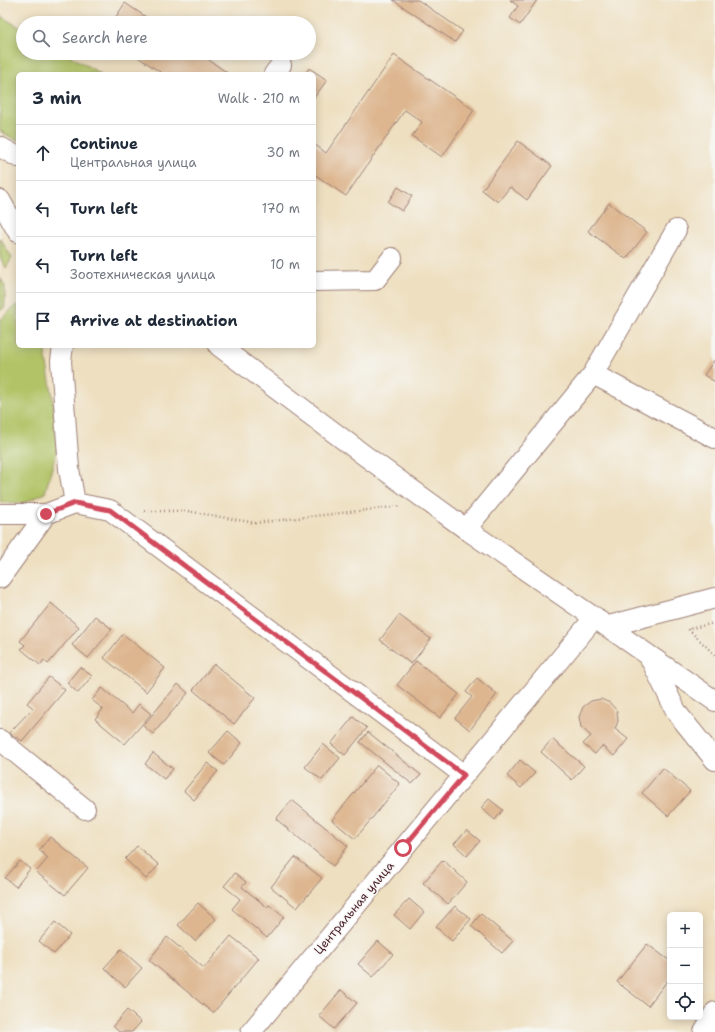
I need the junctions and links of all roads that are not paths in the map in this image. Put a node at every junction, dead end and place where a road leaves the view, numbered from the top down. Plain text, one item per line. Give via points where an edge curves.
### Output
1 (0, 147) edge
2 (16, 156) edge
3 (0, 200) edge
4 (16, 228) edge
5 (676, 230) dead end
6 (392, 258) dead end
7 (316, 281) edge
8 (222, 348) edge
9 (60, 351) edge
10 (593, 374) junction
11 (715, 438) edge
12 (75, 503) junction
13 (0, 514) edge
14 (46, 514) junction
15 (466, 529) junction
16 (0, 578) edge
17 (715, 598) edge
18 (602, 622) junction
19 (648, 655) junction
20 (715, 701) edge
21 (0, 740) edge
22 (715, 760) edge
23 (464, 775) junction
24 (85, 809) dead end
25 (715, 1012) edge
26 (251, 1032) edge
27 (704, 1032) edge

1 - 2 street
3 - 4 street
5 - 10 street
6 - 7 street via 375,280
8 - 15 street
9 - 12 street via 69,468
10 - 11 street
10 - 15 street
12 - 14 street
12 - 23 street via 92,505 116,514
13 - 14 street
14 - 16 street
15 - 18 street
17 - 18 street
18 - 19 street
18 - 23 street, Центральная улица
19 - 20 street
19 - 22 street via 677,713
21 - 24 street
23 - 26 street, Центральная улица
25 - 27 street

